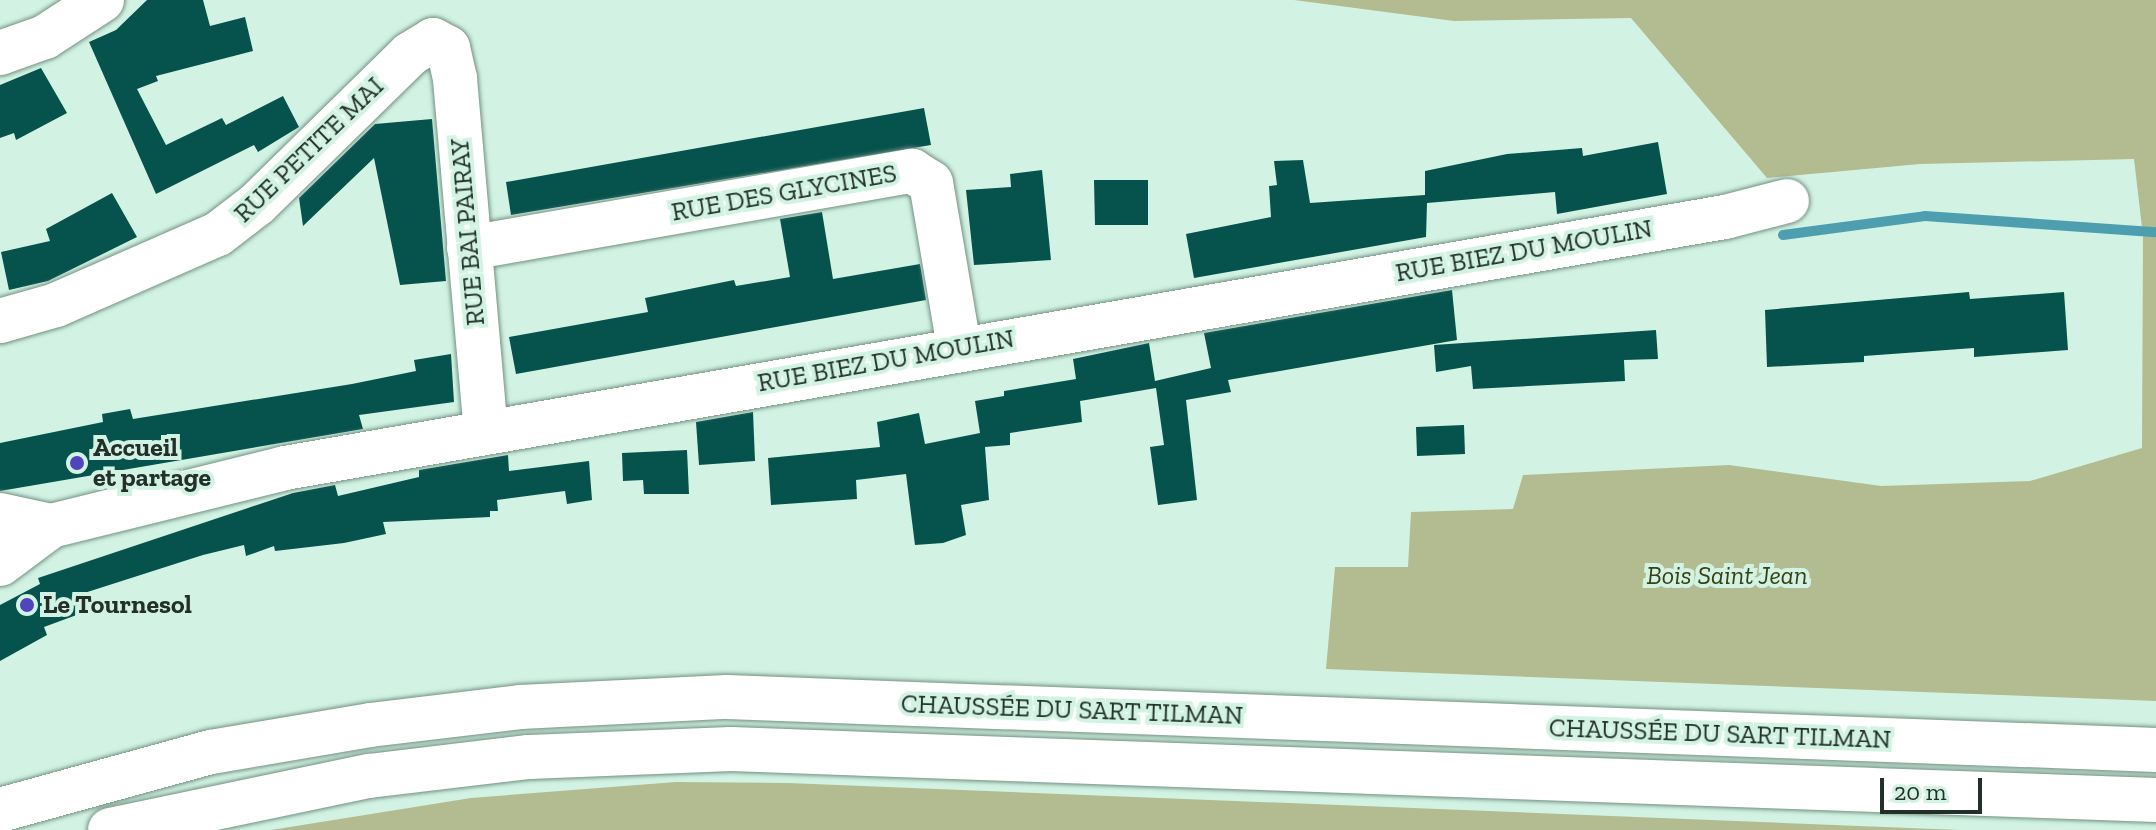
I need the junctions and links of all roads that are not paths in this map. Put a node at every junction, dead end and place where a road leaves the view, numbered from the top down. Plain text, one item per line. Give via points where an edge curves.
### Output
1 (102, 0) edge
2 (433, 40) joint
3 (0, 53) edge
4 (1787, 201) dead end
5 (469, 248) junction
6 (0, 321) edge
7 (959, 347) junction
8 (486, 432) junction
9 (0, 515) edge
10 (51, 526) junction
11 (0, 564) edge
12 (2156, 750) edge
13 (2156, 800) edge
14 (20, 804) edge
15 (110, 830) edge

1 - 3 main road via 45,37
2 - 5 main road, RUE BAI PAIRAY via 448,48 455,79
2 - 6 main road, RUE PETITE MAI via 410,54 257,204 218,234 56,305
4 - 7 main road, RUE BIEZ DU MOULIN via 1725,217
5 - 7 main road, RUE DES GLYCINES via 899,172 922,173 931,183
5 - 8 main road, RUE BAI PAIRAY
7 - 8 main road, RUE BIEZ DU MOULIN
8 - 10 main road, RUE BIEZ DU MOULIN via 285,468
9 - 10 main road
10 - 11 main road, RUE BIEZ DU MOULIN
12 - 14 main road, CHAUSSÉE DU SART TILMAN via 727,697 520,707 370,725 211,752
13 - 15 main road, CHAUSSÉE DU SART TILMAN via 731,749 529,757 369,776

